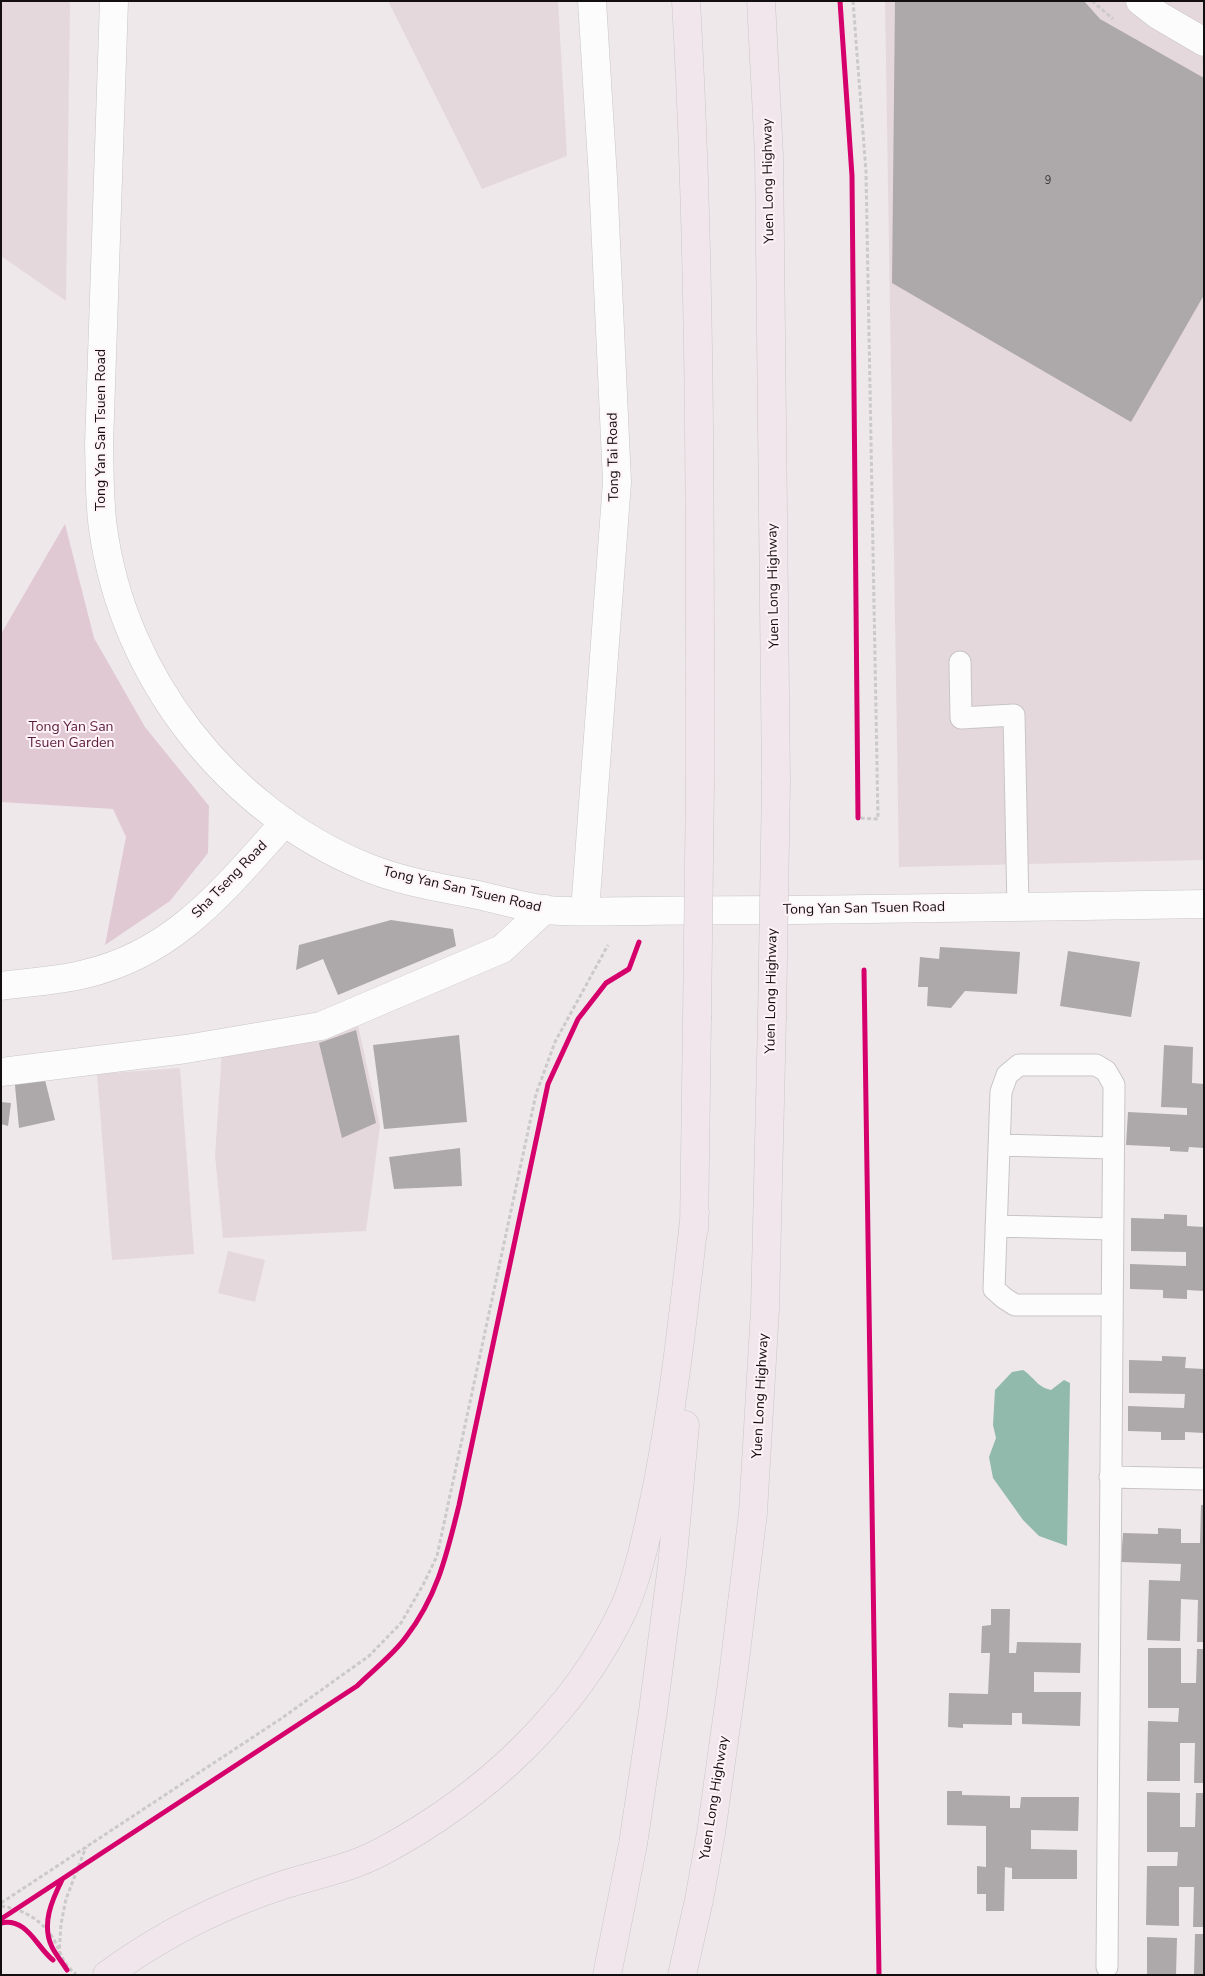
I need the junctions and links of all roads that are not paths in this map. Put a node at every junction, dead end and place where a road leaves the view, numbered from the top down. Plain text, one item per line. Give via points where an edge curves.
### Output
1 (114, 1) edge
2 (592, 1) edge
3 (686, 1) edge
4 (760, 1) edge
5 (1140, 1) edge
6 (1204, 42) edge
7 (960, 662) dead end
8 (285, 822) junction
9 (1204, 904) edge
10 (1018, 907) junction
11 (545, 909) junction
12 (585, 911) junction
13 (1, 986) edge
14 (1, 1072) edge
15 (999, 1145) junction
16 (1114, 1148) junction
17 (695, 1212) junction
18 (996, 1226) junction
19 (1113, 1229) junction
20 (1112, 1305) junction
21 (1110, 1477) junction
22 (1204, 1479) edge
23 (699, 1900) junction
24 (1107, 1966) dead end
25 (107, 1975) edge
26 (607, 1975) edge
27 (682, 1975) edge
28 (697, 1975) edge

1 - 8 street, Tong Yan San Tsuen Road via 99,445 103,528 112,572 124,614 140,652 182,722 214,761 249,795
2 - 12 street, Tong Tai Road via 616,482
3 - 17 highway, bridge via 697,296 700,500
4 - 23 highway, Yuen Long Highway, bridge via 769,155 776,782 765,1309 753,1513 733,1676
5 - 6 street
7 - 10 lane via 961,718 1014,715
8 - 11 street, Tong Yan San Tsuen Road via 318,845 368,868 417,882
8 - 13 street, Sha Tseng Road via 196,917 146,952 84,975
9 - 10 street, Tong Yan San Tsuen Road
10 - 12 street, Tong Yan San Tsuen Road
11 - 12 street, Tong Yan San Tsuen Road
11 - 14 street via 502,949 321,1026 186,1049
15 - 16 lane
15 - 16 lane via 1001,1092 1007,1075 1019,1065 1096,1065 1106,1070 1114,1085
15 - 18 lane
16 - 19 lane
17 - 25 highway via 679,1354 646,1538 625,1605 600,1654 570,1696 488,1781 438,1819 379,1854 237,1902 184,1926 138,1952
17 - 26 highway via 685,1429 672,1566 635,1834
18 - 19 lane
18 - 20 lane via 994,1289 1004,1298 1015,1305
19 - 20 lane
20 - 21 lane
21 - 22 lane
21 - 24 lane
23 - 27 highway, Yuen Long Highway
23 - 28 highway

